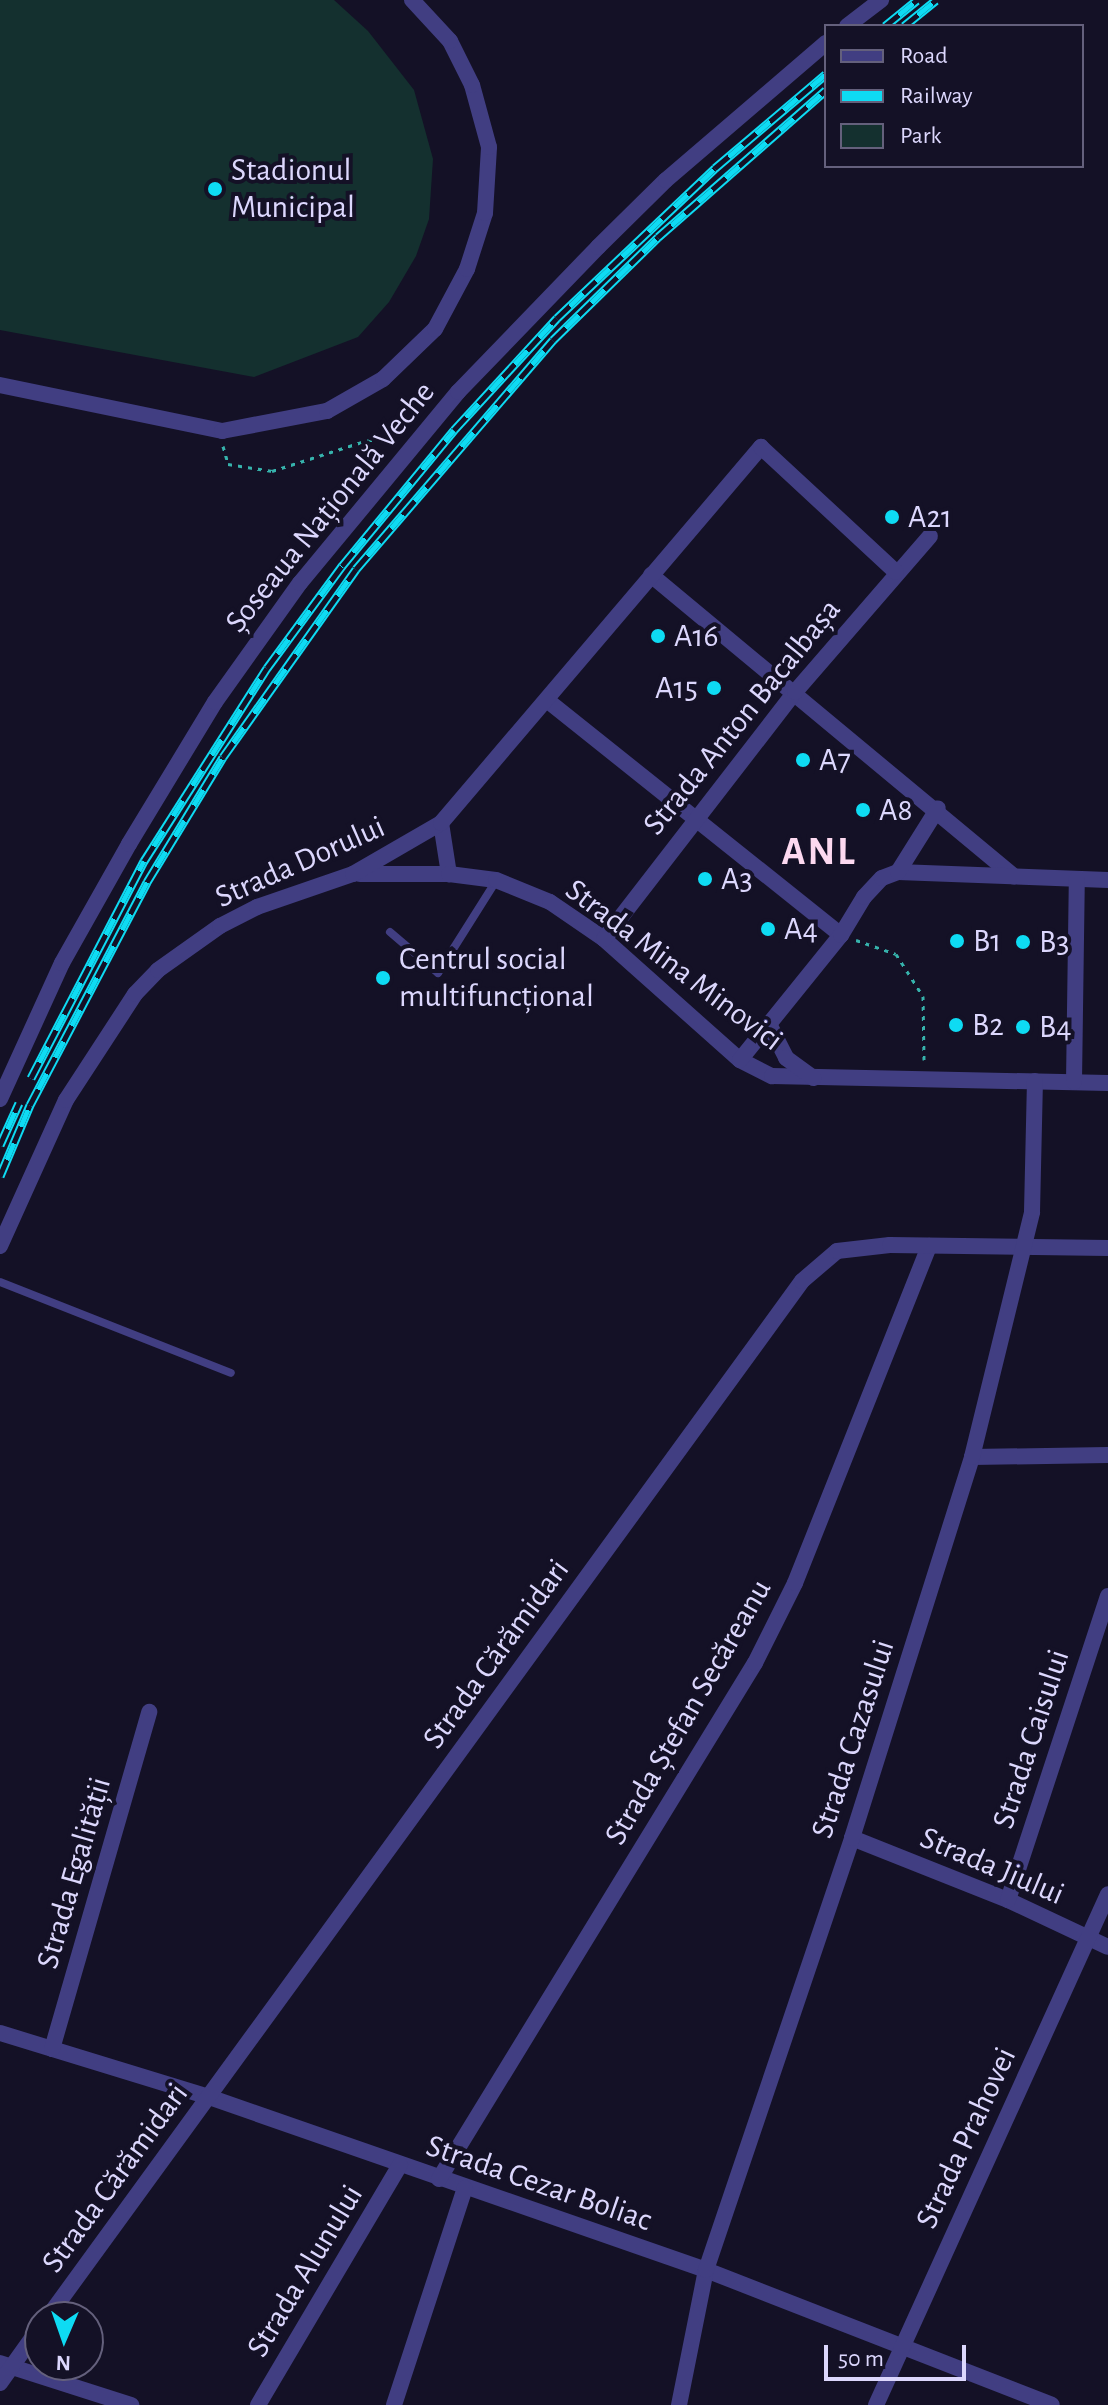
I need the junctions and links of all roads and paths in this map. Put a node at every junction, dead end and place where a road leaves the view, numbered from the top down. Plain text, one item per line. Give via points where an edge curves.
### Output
1 (412, 0) edge
2 (881, 0) edge
3 (850, 24) edge
4 (824, 45) edge
5 (0, 385) edge
6 (222, 431) junction
7 (411, 447) junction
8 (930, 536) dead end
9 (896, 572) junction
10 (651, 575) junction
11 (795, 692) junction
12 (548, 701) junction
13 (938, 808) junction
14 (694, 820) junction
15 (441, 823) junction
16 (898, 872) junction
17 (353, 874) junction
18 (449, 874) junction
19 (1014, 876) junction
20 (1077, 879) junction
21 (496, 880) junction
22 (1108, 880) edge
23 (390, 932) dead end
24 (841, 935) junction
25 (604, 939) junction
26 (770, 1026) junction
27 (740, 1060) junction
28 (925, 1076) junction
29 (815, 1078) junction
30 (1035, 1081) junction
31 (1074, 1082) junction
32 (1108, 1083) edge
33 (0, 1099) edge
34 (0, 1246) edge
35 (929, 1246) junction
36 (1024, 1247) junction
37 (1108, 1248) edge
38 (0, 1282) edge
39 (231, 1373) dead end
40 (1108, 1455) edge
41 (972, 1457) junction
42 (1108, 1596) edge
43 (149, 1712) dead end
44 (852, 1838) junction
45 (1108, 1894) edge
46 (1008, 1900) junction
47 (1088, 1938) junction
48 (1108, 1947) edge
49 (0, 2033) edge
50 (52, 2049) junction
51 (209, 2097) junction
52 (400, 2165) junction
53 (439, 2179) junction
54 (465, 2188) junction
55 (706, 2270) junction
56 (60, 2301) edge
57 (24, 2344) edge
58 (902, 2345) junction
59 (5, 2365) edge
60 (0, 2383) edge
61 (131, 2405) edge
62 (258, 2405) edge
63 (394, 2405) edge
64 (679, 2405) edge
65 (876, 2405) edge
66 (1052, 2405) edge

1 - 6 street via 450,41 472,85 489,147 485,213 467,269 435,329 383,379 327,411
2 - 3 street
4 - 7 street, Șoseaua Națională Veche via 666,180
5 - 6 street
6 - 7 path via 228,464 248,470 272,471 368,440 396,440
7 - 33 street, Șoseaua Națională Veche via 300,583 215,702 62,963
8 - 9 street, Strada Anton Bacalbașa
9 - 10 street, Strada Dorului via 761,447
9 - 11 street, Strada Anton Bacalbașa
10 - 11 street
10 - 12 street, Strada Dorului
11 - 13 street
11 - 14 street, Strada Anton Bacalbașa
12 - 14 street
12 - 15 street, Strada Dorului
13 - 16 street
13 - 19 street
14 - 24 street
14 - 25 street, Strada Anton Bacalbașa
15 - 17 street, Strada Dorului
15 - 18 street
16 - 19 street
16 - 24 street via 882,878 864,897
17 - 18 street, Strada Mina Minovici
17 - 34 street, Strada Dorului via 257,907 220,926 158,970 135,994 66,1100
18 - 21 street, Strada Mina Minovici
19 - 20 street
20 - 22 street
20 - 31 street
21 - 23 lane via 438,973
21 - 25 street, Strada Mina Minovici via 550,902
24 - 26 street
24 - 28 path via 896,954 923,996
25 - 27 street, Strada Mina Minovici
26 - 27 street
26 - 29 street via 786,1058
27 - 29 street, Strada Mina Minovici via 772,1076
28 - 29 street, Strada Mina Minovici
28 - 30 street, Strada Mina Minovici
30 - 31 street, Strada Mina Minovici
30 - 36 street, Strada Cazasului via 1032,1212
31 - 32 street, Strada Mina Minovici
35 - 36 street, Strada Cărămidari
35 - 51 street, Strada Cărămidari via 837,1251 802,1281
35 - 53 street, Strada Ștefan Secăreanu via 795,1583 755,1663
36 - 37 street, Strada Cărămidari
36 - 41 street, Strada Cazasului
38 - 39 lane
40 - 41 street
41 - 44 street, Strada Cazasului
42 - 46 street, Strada Caisului
43 - 50 street, Strada Egalității
44 - 46 street, Strada Jiului
44 - 55 street, Strada Cazasului
45 - 47 street, Strada Prahovei
46 - 47 street, Strada Jiului
47 - 48 street, Strada Jiului
47 - 58 street, Strada Prahovei
49 - 50 street, Strada Cezar Boliac
50 - 51 street, Strada Cezar Boliac
51 - 52 street, Strada Cezar Boliac
51 - 56 street, Strada Cărămidari
52 - 53 street, Strada Cezar Boliac
52 - 62 street, Strada Alunului
53 - 54 street, Strada Cezar Boliac
54 - 55 street, Strada Cezar Boliac
54 - 63 street
55 - 58 street, Strada Cezar Boliac
55 - 64 street, Strada Cazasului
57 - 59 street
58 - 65 street, Strada Prahovei
58 - 66 street, Strada Cezar Boliac
59 - 60 street
59 - 61 street

